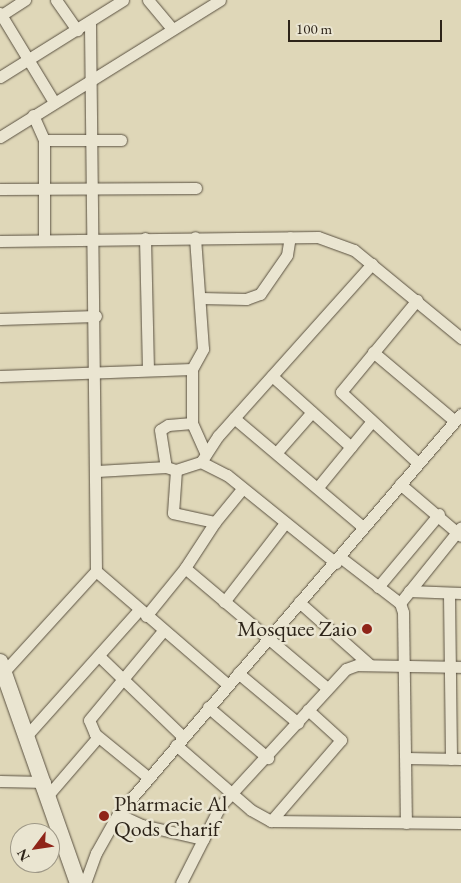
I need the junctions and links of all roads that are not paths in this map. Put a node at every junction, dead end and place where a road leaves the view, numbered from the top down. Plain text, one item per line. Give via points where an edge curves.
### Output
1 (25, 0) edge
2 (56, 0) edge
3 (124, 0) edge
4 (148, 0) edge
5 (220, 0) edge
6 (1, 15) edge
7 (90, 22) junction
8 (172, 29) junction
9 (77, 30) junction
10 (29, 61) junction
11 (0, 77) edge
12 (90, 78) junction
13 (54, 102) junction
14 (33, 115) junction
15 (0, 137) edge
16 (44, 140) junction
17 (91, 140) junction
18 (121, 140) dead end
19 (43, 188) junction
20 (196, 188) dead end
21 (0, 189) edge
22 (94, 189) junction
23 (195, 237) junction
24 (290, 237) junction
25 (93, 238) junction
26 (145, 238) junction
27 (44, 240) junction
28 (0, 241) edge
29 (372, 264) junction
30 (200, 298) junction
31 (417, 300) junction
32 (96, 316) junction
33 (0, 319) edge
34 (461, 338) edge
35 (373, 352) junction
36 (148, 369) junction
37 (192, 369) junction
38 (95, 372) junction
39 (0, 376) edge
40 (272, 376) junction
41 (312, 412) junction
42 (234, 418) junction
43 (458, 418) edge
44 (372, 421) junction
45 (192, 423) junction
46 (351, 447) junction
47 (276, 452) junction
48 (203, 458) junction
49 (418, 463) junction
50 (171, 469) junction
51 (97, 471) junction
52 (400, 484) junction
53 (318, 487) junction
54 (242, 489) junction
55 (438, 514) junction
56 (215, 522) junction
57 (285, 523) junction
58 (364, 527) junction
59 (460, 532) edge
60 (338, 560) junction
61 (185, 568) junction
62 (96, 570) junction
63 (378, 587) junction
64 (409, 590) junction
65 (461, 593) edge
66 (448, 594) junction
67 (224, 602) junction
68 (299, 602) junction
69 (400, 602) junction
70 (143, 613) junction
71 (163, 631) junction
72 (268, 639) junction
73 (100, 657) junction
74 (369, 664) junction
75 (406, 666) junction
76 (448, 666) junction
77 (461, 667) edge
78 (1, 670) edge
79 (238, 673) junction
80 (121, 678) junction
81 (228, 685) junction
82 (327, 688) junction
83 (208, 707) junction
84 (308, 710) junction
85 (298, 723) junction
86 (28, 734) junction
87 (98, 737) junction
88 (180, 740) junction
89 (268, 758) junction
90 (406, 758) junction
91 (456, 759) edge
92 (149, 778) junction
93 (0, 781) edge
94 (47, 788) junction
95 (233, 794) junction
96 (118, 814) junction
97 (271, 821) junction
98 (406, 823) junction
99 (461, 823) edge
100 (203, 839) junction
101 (78, 883) edge
102 (85, 883) edge
103 (181, 883) edge

1 - 6 street
2 - 9 street
3 - 7 street
4 - 8 street
5 - 8 street
6 - 10 street
7 - 9 street
7 - 12 street
8 - 12 street
9 - 10 street
10 - 11 street
10 - 13 street
12 - 13 street
12 - 17 street
13 - 14 street
14 - 15 street
14 - 16 street
16 - 17 street
16 - 19 street
17 - 18 street
17 - 22 street
19 - 21 street
19 - 22 street
19 - 27 street
20 - 22 street
22 - 25 street
23 - 24 street
23 - 26 street
23 - 30 street
24 - 29 street via 336,241
24 - 30 street via 287,254 260,294 246,299
25 - 26 street
25 - 27 street
25 - 32 street
26 - 36 street
27 - 28 street
29 - 31 street
29 - 40 street
30 - 37 street via 203,349
31 - 34 street
31 - 35 street
32 - 33 street
32 - 38 street
35 - 43 street
35 - 44 street via 341,392
36 - 37 street
36 - 38 street
37 - 45 street
38 - 39 street
38 - 51 street
40 - 41 street
40 - 42 street
41 - 46 street
41 - 47 street
42 - 47 street
42 - 48 street
43 - 49 street
44 - 46 street
44 - 49 street
45 - 48 street
45 - 50 street via 168,425 160,430
46 - 53 street
47 - 53 street
48 - 50 street
48 - 54 street
49 - 52 street
50 - 51 street
50 - 56 street via 173,513
51 - 62 street
52 - 55 street
52 - 58 street
53 - 58 street
54 - 56 street
54 - 57 street
55 - 59 street
55 - 63 street
56 - 61 street
57 - 60 street
57 - 67 street
58 - 60 street
59 - 64 street
60 - 63 street
60 - 68 street
61 - 67 street
61 - 70 street
62 - 70 street
62 - 78 street
63 - 69 street
64 - 66 street
64 - 69 street
65 - 66 street
66 - 76 street
67 - 72 street
68 - 72 street
68 - 74 street
69 - 75 street
70 - 71 street
70 - 73 street
71 - 80 street
71 - 81 street
72 - 79 street
72 - 82 street
73 - 80 street
73 - 86 street
74 - 75 street
74 - 82 street via 350,666
75 - 76 street
75 - 90 street
76 - 77 street
76 - 91 street
78 - 86 street
79 - 81 street
79 - 85 street
80 - 87 street via 89,720
80 - 88 street
81 - 83 street
82 - 84 street
83 - 88 street
83 - 89 street
84 - 85 street
84 - 97 street via 341,740
85 - 89 street
86 - 94 street
87 - 92 street
87 - 94 street
88 - 92 street
88 - 95 street
89 - 95 street
90 - 91 street
90 - 98 street
92 - 96 street
93 - 94 street
94 - 101 street
95 - 97 street
95 - 100 street via 213,816
96 - 100 street via 142,825
96 - 102 street via 96,852
97 - 98 street
98 - 99 street
100 - 103 street

